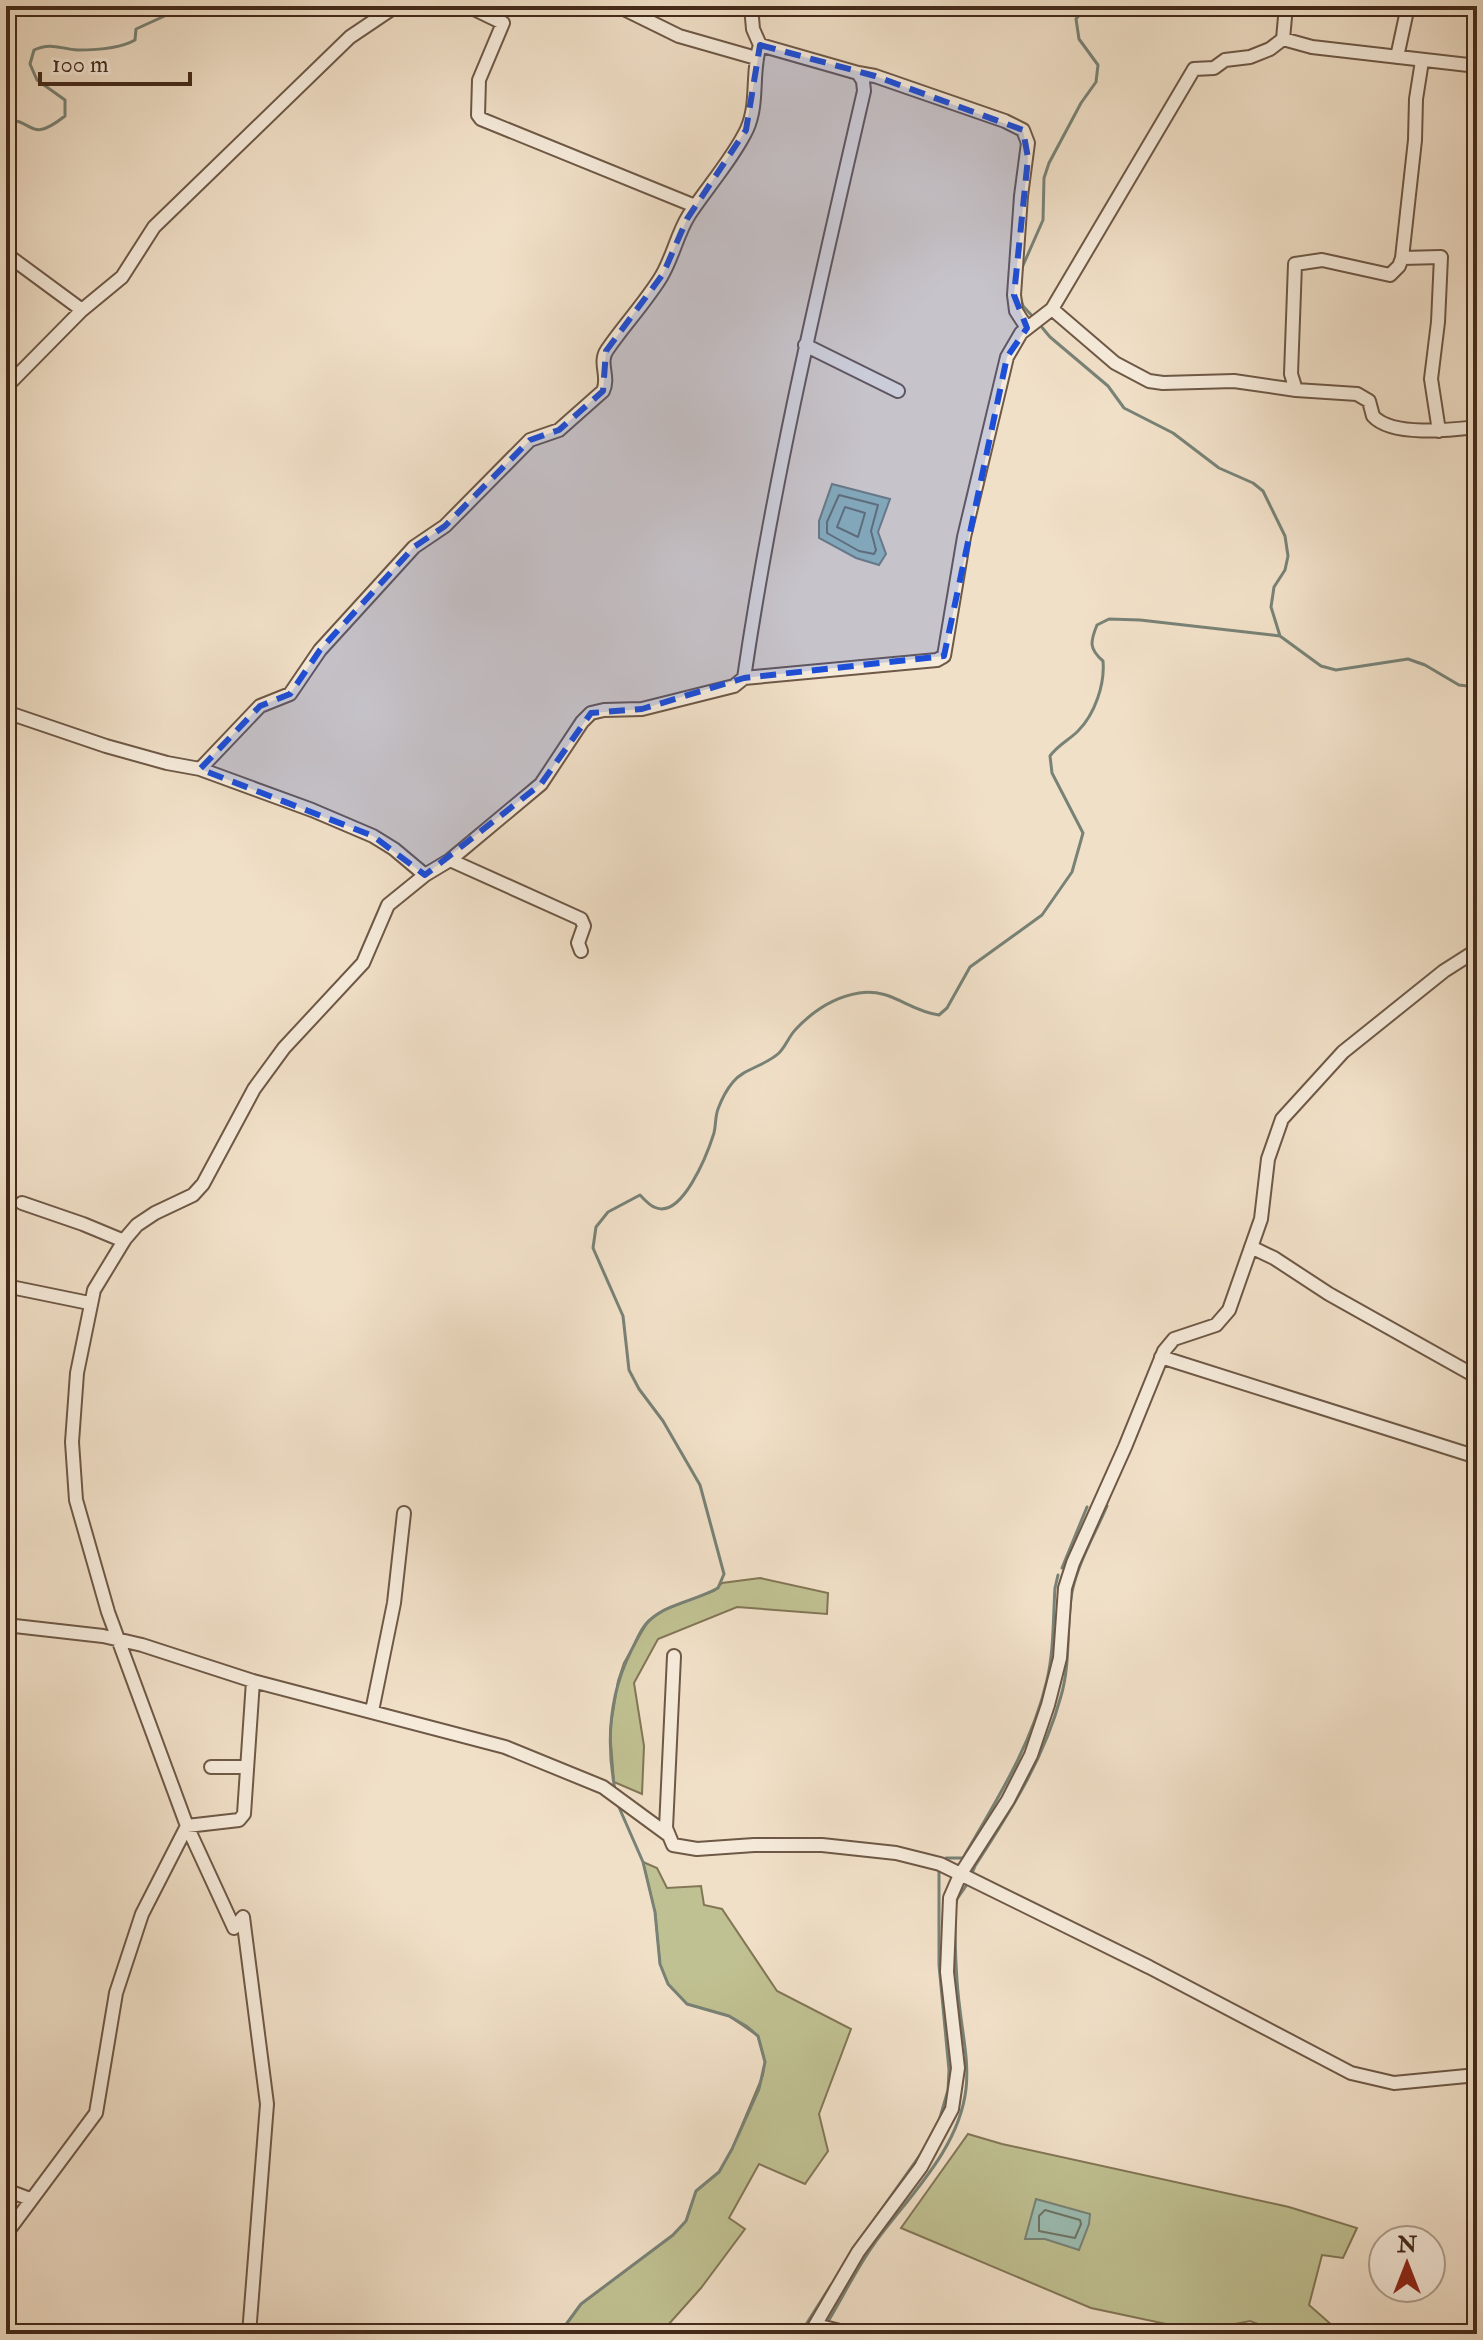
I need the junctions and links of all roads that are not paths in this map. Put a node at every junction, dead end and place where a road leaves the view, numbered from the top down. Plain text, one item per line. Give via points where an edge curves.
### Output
1 (396, 6) edge
2 (468, 6) edge
3 (618, 6) edge
4 (751, 6) edge
5 (1286, 6) edge
6 (1408, 6) edge
7 (1283, 39) junction
8 (758, 52) junction
9 (1397, 57) junction
10 (1422, 61) junction
11 (1477, 66) edge
12 (858, 73) junction
13 (695, 206) junction
14 (6, 254) edge
15 (1402, 258) junction
16 (82, 310) junction
17 (1049, 312) junction
18 (1029, 327) junction
19 (805, 345) junction
20 (6, 387) edge
21 (1296, 390) junction
22 (898, 391) dead end
23 (1477, 427) edge
24 (1439, 431) junction
25 (744, 678) junction
26 (6, 712) edge
27 (200, 769) junction
28 (450, 860) junction
29 (425, 875) junction
30 (1477, 950) edge
31 (581, 951) dead end
32 (22, 1203) dead end
33 (124, 1241) junction
34 (1251, 1247) junction
35 (6, 1286) edge
36 (89, 1303) junction
37 (1161, 1357) junction
38 (1477, 1377) edge
39 (1477, 1457) edge
40 (404, 1513) dead end
41 (6, 1625) edge
42 (118, 1639) junction
43 (674, 1656) dead end
44 (253, 1681) junction
45 (372, 1711) junction
46 (211, 1767) dead end
47 (247, 1767) junction
48 (187, 1826) junction
49 (667, 1834) junction
50 (960, 1875) junction
51 (1477, 2075) edge
52 (6, 2190) edge
53 (30, 2199) junction
54 (6, 2234) edge
55 (813, 2330) edge
56 (249, 2334) edge
57 (852, 2334) edge

1 - 16 street via 350,37 259,124 154,227 122,277
2 - 13 street via 503,23 479,80 481,119
3 - 8 street via 679,36
4 - 8 street
5 - 7 street
6 - 9 street
7 - 9 street
7 - 17 street via 1250,57 1194,69
8 - 12 street
8 - 13 street via 746,130
9 - 10 street
10 - 11 street
10 - 15 street
12 - 18 street via 1023,130 1028,158 1014,295 1016,311
12 - 19 street via 864,91
13 - 27 street via 663,274 606,351 603,391 559,430 530,440 445,526 414,547 320,650 290,694 260,706
14 - 16 street
15 - 21 street via 1390,275 1322,260 1295,264 1291,374
15 - 24 street via 1441,257 1431,379
16 - 20 street
17 - 18 street
17 - 21 street via 1115,363 1149,381 1234,381
18 - 25 street via 1007,357 964,537 944,656
19 - 22 street
19 - 25 street
21 - 24 street via 1362,395 1378,422
23 - 24 street
25 - 28 street via 734,686 642,709 591,713 541,784
26 - 27 street via 106,746
27 - 29 street via 373,836
28 - 29 street
28 - 31 street via 581,919
29 - 33 street via 388,905 363,963 284,1048 254,1089 203,1184 193,1195 137,1225
30 - 34 street via 1343,1052 1282,1119 1268,1159 1261,1219
32 - 33 street
33 - 36 street
34 - 37 street via 1229,1310 1216,1325 1174,1339
34 - 38 street
35 - 36 street
36 - 42 street via 73,1428 76,1500
37 - 39 street
37 - 50 street via 1073,1563 1065,1588 1060,1658 1031,1755
40 - 45 street via 394,1603
41 - 42 street
42 - 44 street
42 - 48 street
43 - 49 street
44 - 45 street
44 - 47 street
45 - 49 street via 505,1747 603,1787
46 - 47 street
47 - 48 street via 242,1818
48 - 53 street via 142,1914 116,1993 96,2113
48 - 56 street via 234,1928 243,1917 261,2049 267,2104
49 - 50 street via 673,1845 687,1848 822,1845 896,1853
50 - 51 street via 1351,2073 1394,2083
50 - 55 street via 950,1898 948,1947 958,2068 952,2109 921,2167 858,2252
52 - 53 street
53 - 54 street
55 - 57 street

